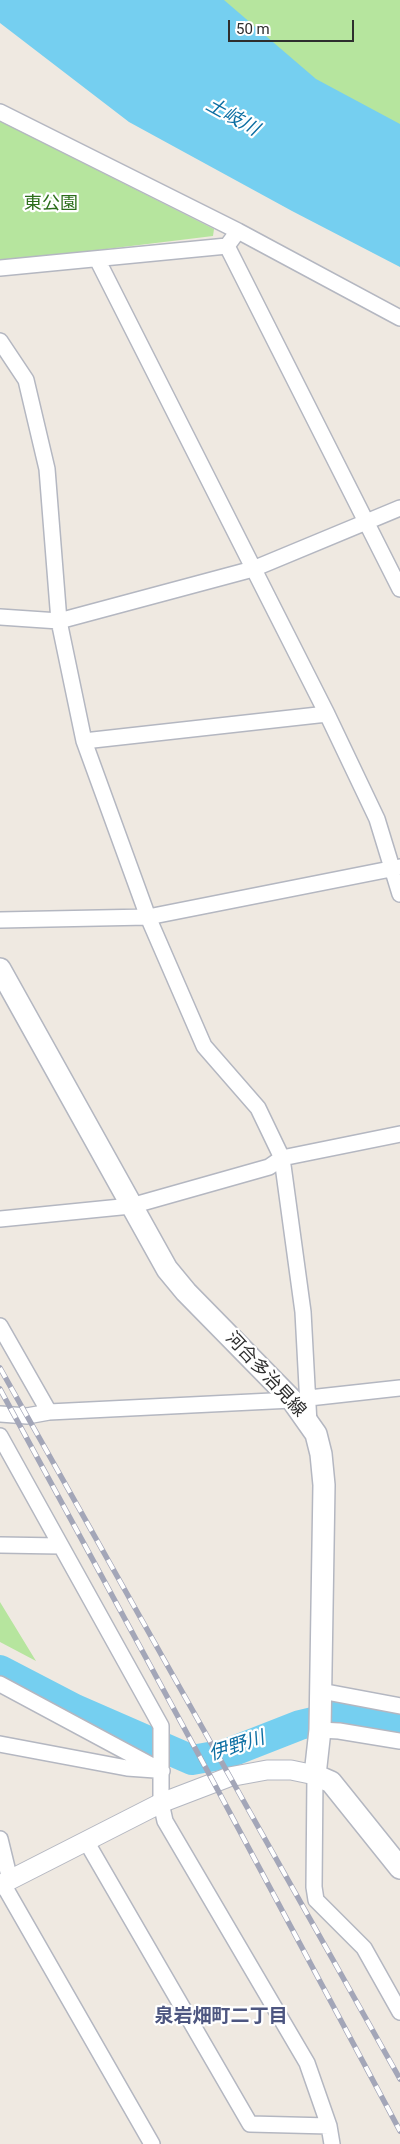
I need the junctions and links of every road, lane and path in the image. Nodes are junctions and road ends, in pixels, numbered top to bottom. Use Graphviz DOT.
graph roads {
  1 [pos="0,112"];
  2 [pos="238,232"];
  3 [pos="227,246"];
  4 [pos="97,259"];
  5 [pos="0,268"];
  6 [pos="400,318"];
  7 [pos="0,342"];
  8 [pos="400,508"];
  9 [pos="367,521"];
  10 [pos="254,569"];
  11 [pos="400,589"];
  12 [pos="0,617"];
  13 [pos="58,621"];
  14 [pos="327,714"];
  15 [pos="84,741"];
  16 [pos="396,868"];
  17 [pos="400,894"];
  18 [pos="148,917"];
  19 [pos="0,920"];
  20 [pos="0,969"];
  21 [pos="400,1134"];
  22 [pos="282,1158"];
  23 [pos="131,1206"];
  24 [pos="0,1219"];
  25 [pos="0,1326"];
  26 [pos="400,1388"];
  27 [pos="300,1399"];
  28 [pos="49,1412"];
  29 [pos="0,1414"];
  30 [pos="0,1436"];
  31 [pos="0,1545"];
  32 [pos="60,1546"];
  33 [pos="0,1684"];
  34 [pos="321,1698"];
  35 [pos="400,1706"];
  36 [pos="320,1730"];
  37 [pos="400,1741"];
  38 [pos="0,1744"];
  39 [pos="162,1771"];
  40 [pos="316,1775"];
  41 [pos="161,1803"];
  42 [pos="0,1839"];
  43 [pos="86,1841"];
  44 [pos="400,1868"];
  45 [pos="4,1883"];
  46 [pos="400,2012"];
  47 [pos="330,2126"];
  48 [pos="152,2144"];
  49 [pos="332,2144"];
  1 -- 2 [label="street"];
  2 -- 3 [label="street"];
  2 -- 6 [label="street"];
  3 -- 4 [label="street"];
  3 -- 9 [label="street"];
  4 -- 5 [label="street"];
  4 -- 10 [label="street"];
  7 -- 13 [label="street"];
  8 -- 9 [label="street"];
  9 -- 10 [label="street"];
  9 -- 11 [label="street"];
  10 -- 13 [label="street"];
  10 -- 14 [label="street"];
  12 -- 13 [label="street"];
  13 -- 15 [label="street"];
  14 -- 15 [label="street"];
  14 -- 16 [label="street"];
  15 -- 18 [label="street"];
  16 -- 17 [label="street"];
  16 -- 18 [label="street"];
  18 -- 19 [label="street"];
  18 -- 22 [label="street"];
  20 -- 23 [label="main road, 河合多治見線"];
  21 -- 22 [label="street"];
  22 -- 23 [label="street"];
  22 -- 27 [label="street"];
  23 -- 24 [label="street"];
  23 -- 27 [label="main road, 河合多治見線"];
  25 -- 28 [label="street"];
  26 -- 27 [label="street"];
  27 -- 28 [label="street"];
  27 -- 34 [label="main road, 河合多治見線"];
  28 -- 29 [label="street"];
  30 -- 32 [label="street"];
  31 -- 32 [label="street"];
  32 -- 39 [label="street"];
  33 -- 39 [label="street"];
  34 -- 35 [label="street"];
  34 -- 36 [label="main road, 河合多治見線"];
  36 -- 37 [label="street"];
  36 -- 40 [label="main road, 河合多治見線"];
  38 -- 39 [label="street"];
  39 -- 41 [label="street"];
  40 -- 41 [label="street"];
  40 -- 44 [label="main road"];
  40 -- 46 [label="street"];
  41 -- 43 [label="street"];
  41 -- 47 [label="street"];
  42 -- 45 [label="street"];
  43 -- 45 [label="street"];
  43 -- 47 [label="street"];
  45 -- 48 [label="street"];
  47 -- 49 [label="street"];
}
